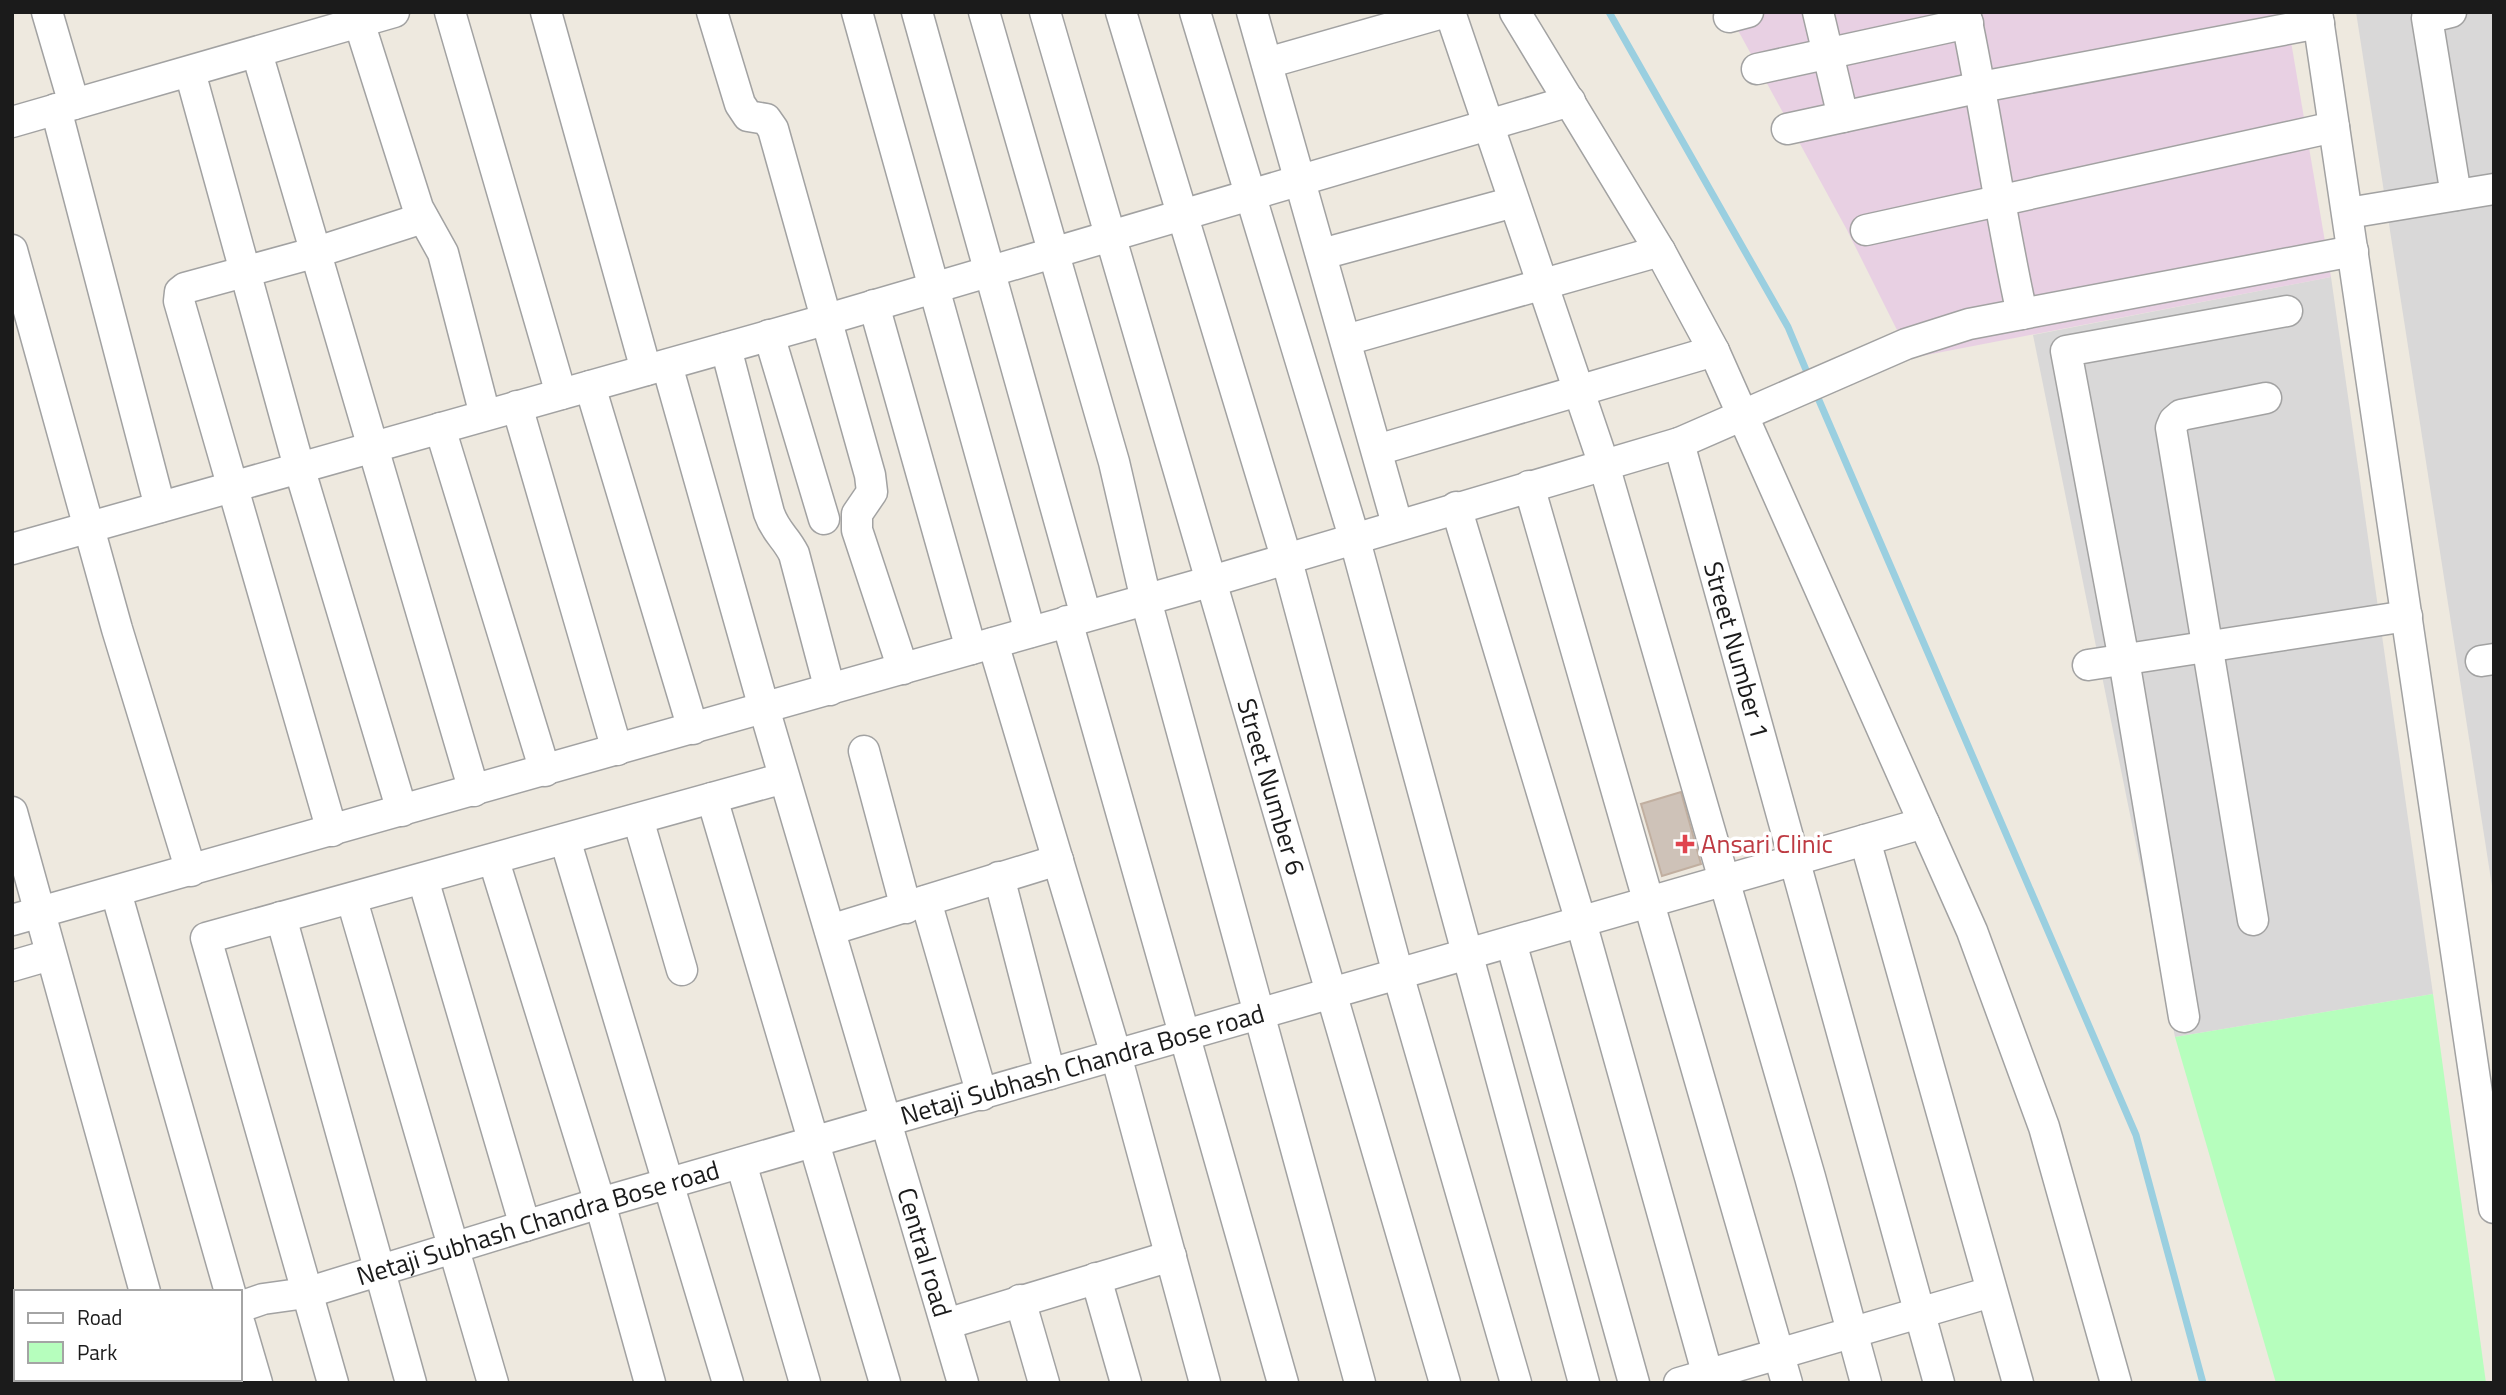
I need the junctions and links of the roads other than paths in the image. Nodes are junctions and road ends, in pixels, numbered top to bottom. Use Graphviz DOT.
graph roads {
  1 [pos="47,12"];
  2 [pos="394,12"];
  3 [pos="450,12"];
  4 [pos="546,12"];
  5 [pos="712,12"];
  6 [pos="857,12"];
  7 [pos="917,12"];
  8 [pos="984,12"];
  9 [pos="1045,12"];
  10 [pos="1121,12"];
  11 [pos="1195,12"];
  12 [pos="1252,12"];
  13 [pos="1448,12"];
  14 [pos="1515,12"];
  15 [pos="1818,12"];
  16 [pos="2451,12"];
  17 [pos="1967,18"];
  18 [pos="2318,18"];
  19 [pos="359,22"];
  20 [pos="257,53"];
  21 [pos="1829,55"];
  22 [pos="1267,63"];
  23 [pos="1757,69"];
  24 [pos="190,72"];
  25 [pos="1981,87"];
  26 [pos="1570,101"];
  27 [pos="65,107"];
  28 [pos="1843,117"];
  29 [pos="12,122"];
  30 [pos="1488,126"];
  31 [pos="2334,127"];
  32 [pos="1787,129"];
  33 [pos="1302,181"];
  34 [pos="2494,189"];
  35 [pos="1249,195"];
  36 [pos="2456,195"];
  37 [pos="1998,201"];
  38 [pos="1514,202"];
  39 [pos="2348,213"];
  40 [pos="1183,215"];
  41 [pos="423,218"];
  42 [pos="1866,230"];
  43 [pos="1111,236"];
  44 [pos="12,250"];
  45 [pos="1660,251"];
  46 [pos="2353,251"];
  47 [pos="317,252"];
  48 [pos="1052,253"];
  49 [pos="1322,254"];
  50 [pos="244,271"];
  51 [pos="988,272"];
  52 [pos="1541,286"];
  53 [pos="935,288"];
  54 [pos="874,305"];
  55 [pos="2057,308"];
  56 [pos="2287,311"];
  57 [pos="2022,314"];
  58 [pos="828,319"];
  59 [pos="769,335"];
  60 [pos="1346,340"];
  61 [pos="726,348"];
  62 [pos="1714,351"];
  63 [pos="2066,351"];
  64 [pos="656,367"];
  65 [pos="590,386"];
  66 [pos="1577,392"];
  67 [pos="561,394"];
  68 [pos="2266,398"];
  69 [pos="517,406"];
  70 [pos="485,415"];
  71 [pos="1745,415"];
  72 [pos="440,428"];
  73 [pos="1679,443"];
  74 [pos="373,447"];
  75 [pos="1377,450"];
  76 [pos="1604,465"];
  77 [pos="299,467"];
  78 [pos="1529,486"];
  79 [pos="231,487"];
  80 [pos="160,507"];
  81 [pos="1456,507"];
  82 [pos="824,519"];
  83 [pos="1397,524"];
  84 [pos="89,527"];
  85 [pos="1354,537"];
  86 [pos="12,548"];
  87 [pos="1286,557"];
  88 [pos="1212,581"];
  89 [pos="1146,600"];
  90 [pos="2407,616"];
  91 [pos="1077,619"];
  92 [pos="1030,632"];
  93 [pos="982,646"];
  94 [pos="2208,647"];
  95 [pos="2124,660"];
  96 [pos="2088,666"];
  97 [pos="902,669"];
  98 [pos="830,690"];
  99 [pos="764,708"];
  100 [pos="693,729"];
  101 [pos="617,750"];
  102 [pos="864,751"];
  103 [pos="545,771"];
  104 [pos="784,778"];
  105 [pos="474,791"];
  106 [pos="712,798"];
  107 [pos="402,811"];
  108 [pos="12,812"];
  109 [pos="638,819"];
  110 [pos="1924,823"];
  111 [pos="332,831"];
  112 [pos="565,839"];
  113 [pos="1865,840"];
  114 [pos="1794,859"];
  115 [pos="494,860"];
  116 [pos="1058,860"];
  117 [pos="191,870"];
  118 [pos="999,877"];
  119 [pos="423,879"];
  120 [pos="1723,881"];
  121 [pos="116,892"];
  122 [pos="352,900"];
  123 [pos="1649,902"];
  124 [pos="916,904"];
  125 [pos="25,917"];
  126 [pos="281,917"];
  127 [pos="2253,920"];
  128 [pos="1581,922"];
  129 [pos="830,930"];
  130 [pos="1511,942"];
  131 [pos="50,955"];
  132 [pos="1466,955"];
  133 [pos="12,966"];
  134 [pos="682,970"];
  135 [pos="1398,974"];
  136 [pos="1330,994"];
  137 [pos="1258,1014"];
  138 [pos="2184,1017"];
  139 [pos="1185,1035"];
  140 [pos="1116,1055"];
  141 [pos="1050,1074"];
  142 [pos="982,1095"];
  143 [pos="886,1121"];
  144 [pos="814,1142"];
  145 [pos="741,1163"];
  146 [pos="670,1183"];
  147 [pos="600,1203"];
  148 [pos="2494,1208"];
  149 [pos="525,1226"];
  150 [pos="453,1248"];
  151 [pos="1171,1256"];
  152 [pos="379,1270"];
  153 [pos="1096,1278"];
  154 [pos="144,1290"];
  155 [pos="229,1290"];
  156 [pos="1991,1292"];
  157 [pos="306,1293"];
  158 [pos="1020,1300"];
  159 [pos="242,1306"];
  160 [pos="1920,1314"];
  161 [pos="946,1324"];
  162 [pos="242,1332"];
  163 [pos="1853,1334"];
  164 [pos="1784,1369"];
  165 [pos="1709,1378"];
  166 [pos="257,1383"];
  167 [pos="333,1383"];
  168 [pos="411,1383"];
  169 [pos="493,1383"];
  170 [pos="650,1383"];
  171 [pos="728,1383"];
  172 [pos="804,1383"];
  173 [pos="885,1383"];
  174 [pos="963,1383"];
  175 [pos="1044,1383"];
  176 [pos="1126,1383"];
  177 [pos="1205,1383"];
  178 [pos="1283,1383"];
  179 [pos="1360,1383"];
  180 [pos="1445,1383"];
  181 [pos="1516,1383"];
  182 [pos="1584,1383"];
  183 [pos="1634,1383"];
  184 [pos="1679,1383"];
  185 [pos="1866,1383"];
  186 [pos="1939,1383"];
  187 [pos="2018,1383"];
  188 [pos="2116,1383"];
  1 -- 27 [label="street"];
  2 -- 19 [label="street"];
  3 -- 67 [label="street"];
  4 -- 64 [label="street, Central road"];
  5 -- 58 [label="street"];
  6 -- 53 [label="street"];
  7 -- 51 [label="street"];
  8 -- 48 [label="street"];
  9 -- 43 [label="street, Street Number 6"];
  10 -- 40 [label="street"];
  11 -- 35 [label="street"];
  12 -- 22 [label="street"];
  13 -- 22 [label="street"];
  13 -- 30 [label="street"];
  14 -- 26 [label="street"];
  15 -- 21 [label="street"];
  16 -- 36 [label="street"];
  17 -- 21 [label="street"];
  17 -- 25 [label="street"];
  18 -- 25 [label="street"];
  18 -- 31 [label="street"];
  19 -- 20 [label="street"];
  19 -- 41 [label="street"];
  20 -- 24 [label="street"];
  20 -- 47 [label="street"];
  21 -- 23 [label="street"];
  21 -- 28 [label="street"];
  22 -- 33 [label="street"];
  24 -- 27 [label="street"];
  24 -- 50 [label="street"];
  25 -- 28 [label="street"];
  25 -- 37 [label="street"];
  26 -- 30 [label="street"];
  26 -- 45 [label="street"];
  27 -- 29 [label="street"];
  27 -- 80 [label="street"];
  28 -- 32 [label="street"];
  30 -- 33 [label="street"];
  30 -- 38 [label="street"];
  31 -- 37 [label="street"];
  31 -- 39 [label="street"];
  33 -- 35 [label="street"];
  33 -- 49 [label="street"];
  34 -- 36 [label="street"];
  35 -- 40 [label="street"];
  35 -- 85 [label="street"];
  36 -- 39 [label="street"];
  37 -- 42 [label="street"];
  37 -- 57 [label="street"];
  38 -- 49 [label="street"];
  38 -- 52 [label="street"];
  39 -- 46 [label="street"];
  40 -- 43 [label="street"];
  40 -- 87 [label="street"];
  41 -- 47 [label="street"];
  41 -- 70 [label="street"];
  43 -- 48 [label="street"];
  43 -- 88 [label="street, Street Number 6"];
  44 -- 84 [label="street"];
  45 -- 52 [label="street"];
  45 -- 62 [label="street"];
  46 -- 55 [label="street"];
  46 -- 90 [label="street"];
  47 -- 50 [label="street"];
  47 -- 74 [label="street"];
  48 -- 51 [label="street"];
  48 -- 89 [label="street"];
  49 -- 60 [label="street"];
  50 -- 77 [label="street"];
  50 -- 79 [label="street"];
  51 -- 53 [label="street"];
  51 -- 91 [label="street"];
  52 -- 60 [label="street"];
  52 -- 66 [label="street"];
  53 -- 54 [label="street"];
  53 -- 92 [label="street"];
  54 -- 58 [label="street"];
  54 -- 93 [label="street"];
  55 -- 57 [label="street"];
  55 -- 63 [label="street"];
  56 -- 63 [label="street"];
  57 -- 71 [label="street"];
  58 -- 59 [label="street"];
  58 -- 97 [label="street"];
  59 -- 61 [label="street"];
  59 -- 82 [label="street"];
  60 -- 75 [label="street"];
  61 -- 64 [label="street"];
  61 -- 98 [label="street"];
  62 -- 66 [label="street"];
  62 -- 71 [label="street"];
  63 -- 95 [label="street"];
  64 -- 65 [label="street"];
  64 -- 99 [label="street, Central road"];
  65 -- 67 [label="street"];
  65 -- 100 [label="street"];
  66 -- 75 [label="street"];
  66 -- 76 [label="street"];
  67 -- 69 [label="street"];
  68 -- 94 [label="street"];
  69 -- 70 [label="street"];
  69 -- 101 [label="street"];
  70 -- 72 [label="street"];
  71 -- 73 [label="street"];
  71 -- 110 [label="street"];
  72 -- 74 [label="street"];
  72 -- 103 [label="street"];
  73 -- 76 [label="street"];
  73 -- 114 [label="street, Street Number 1"];
  74 -- 77 [label="street"];
  74 -- 105 [label="street"];
  75 -- 83 [label="street"];
  76 -- 78 [label="street"];
  76 -- 120 [label="street"];
  77 -- 79 [label="street"];
  77 -- 107 [label="street"];
  78 -- 81 [label="street"];
  78 -- 123 [label="street"];
  79 -- 80 [label="street"];
  79 -- 111 [label="street"];
  80 -- 84 [label="street"];
  81 -- 83 [label="street"];
  81 -- 128 [label="street"];
  83 -- 85 [label="street"];
  84 -- 86 [label="street"];
  84 -- 117 [label="street"];
  85 -- 87 [label="street"];
  85 -- 132 [label="street"];
  87 -- 88 [label="street"];
  87 -- 135 [label="street"];
  88 -- 89 [label="street"];
  88 -- 136 [label="street, Street Number 6"];
  89 -- 91 [label="street"];
  89 -- 137 [label="street"];
  90 -- 94 [label="street"];
  90 -- 148 [label="street"];
  91 -- 92 [label="street"];
  91 -- 139 [label="street"];
  92 -- 93 [label="street"];
  93 -- 97 [label="street"];
  93 -- 116 [label="street"];
  94 -- 95 [label="street"];
  94 -- 127 [label="street"];
  95 -- 96 [label="street"];
  95 -- 138 [label="street"];
  97 -- 98 [label="street"];
  98 -- 99 [label="street"];
  99 -- 100 [label="street"];
  99 -- 104 [label="street, Central road"];
  100 -- 101 [label="street"];
  101 -- 103 [label="street"];
  102 -- 124 [label="street"];
  103 -- 105 [label="street"];
  104 -- 106 [label="street"];
  104 -- 129 [label="street, Central road"];
  105 -- 107 [label="street"];
  106 -- 109 [label="street"];
  106 -- 144 [label="street"];
  107 -- 111 [label="street"];
  108 -- 125 [label="street"];
  109 -- 112 [label="street"];
  109 -- 134 [label="street"];
  110 -- 113 [label="street, Netaji Subhash Chandra Bose road"];
  110 -- 188 [label="street"];
  111 -- 117 [label="street"];
  112 -- 115 [label="street"];
  112 -- 146 [label="street"];
  113 -- 114 [label="street, Netaji Subhash Chandra Bose road"];
  113 -- 156 [label="street"];
  114 -- 120 [label="street, Netaji Subhash Chandra Bose road"];
  114 -- 160 [label="street, Street Number 1"];
  115 -- 119 [label="street"];
  115 -- 147 [label="street"];
  116 -- 118 [label="street"];
  116 -- 140 [label="street"];
  117 -- 121 [label="street"];
  118 -- 124 [label="street"];
  118 -- 141 [label="street"];
  119 -- 122 [label="street"];
  119 -- 149 [label="street"];
  120 -- 123 [label="street, Netaji Subhash Chandra Bose road"];
  120 -- 163 [label="street"];
  121 -- 125 [label="street"];
  121 -- 155 [label="street"];
  122 -- 126 [label="street"];
  122 -- 150 [label="street"];
  123 -- 128 [label="street, Netaji Subhash Chandra Bose road"];
  123 -- 164 [label="street"];
  124 -- 129 [label="street"];
  124 -- 142 [label="street"];
  125 -- 131 [label="street"];
  126 -- 152 [label="street"];
  126 -- 157 [label="street"];
  128 -- 130 [label="street, Netaji Subhash Chandra Bose road"];
  128 -- 165 [label="street"];
  129 -- 143 [label="street, Central road"];
  130 -- 132 [label="street, Netaji Subhash Chandra Bose road"];
  130 -- 183 [label="street"];
  131 -- 133 [label="street"];
  131 -- 154 [label="street"];
  132 -- 135 [label="street, Netaji Subhash Chandra Bose road"];
  132 -- 182 [label="street"];
  135 -- 136 [label="street, Netaji Subhash Chandra Bose road"];
  135 -- 181 [label="street"];
  136 -- 137 [label="street, Netaji Subhash Chandra Bose road"];
  136 -- 180 [label="street, Street Number 6"];
  137 -- 139 [label="street, Netaji Subhash Chandra Bose road"];
  137 -- 179 [label="street"];
  139 -- 140 [label="street, Netaji Subhash Chandra Bose road"];
  139 -- 178 [label="street"];
  140 -- 141 [label="street, Netaji Subhash Chandra Bose road"];
  140 -- 151 [label="street"];
  141 -- 142 [label="street, Netaji Subhash Chandra Bose road"];
  142 -- 143 [label="street, Netaji Subhash Chandra Bose road"];
  143 -- 144 [label="street, Netaji Subhash Chandra Bose road"];
  143 -- 161 [label="street, Central road"];
  144 -- 145 [label="street, Netaji Subhash Chandra Bose road"];
  144 -- 173 [label="street"];
  145 -- 146 [label="street, Netaji Subhash Chandra Bose road"];
  145 -- 172 [label="street"];
  146 -- 147 [label="street, Netaji Subhash Chandra Bose road"];
  146 -- 171 [label="street"];
  147 -- 149 [label="street, Netaji Subhash Chandra Bose road"];
  147 -- 170 [label="street"];
  149 -- 150 [label="street, Netaji Subhash Chandra Bose road"];
  150 -- 152 [label="street, Netaji Subhash Chandra Bose road"];
  150 -- 169 [label="street"];
  151 -- 153 [label="street"];
  151 -- 177 [label="street"];
  152 -- 157 [label="street, Netaji Subhash Chandra Bose road"];
  152 -- 168 [label="street"];
  153 -- 158 [label="street"];
  153 -- 176 [label="street"];
  156 -- 160 [label="street"];
  156 -- 187 [label="street"];
  157 -- 159 [label="street, Netaji Subhash Chandra Bose road"];
  157 -- 167 [label="street"];
  158 -- 161 [label="street"];
  158 -- 175 [label="street"];
  160 -- 163 [label="street"];
  160 -- 186 [label="street, Street Number 1"];
  161 -- 174 [label="street, Central road"];
  162 -- 166 [label="street"];
  163 -- 164 [label="street"];
  163 -- 185 [label="street"];
  164 -- 165 [label="street"];
  165 -- 184 [label="street"];
}
